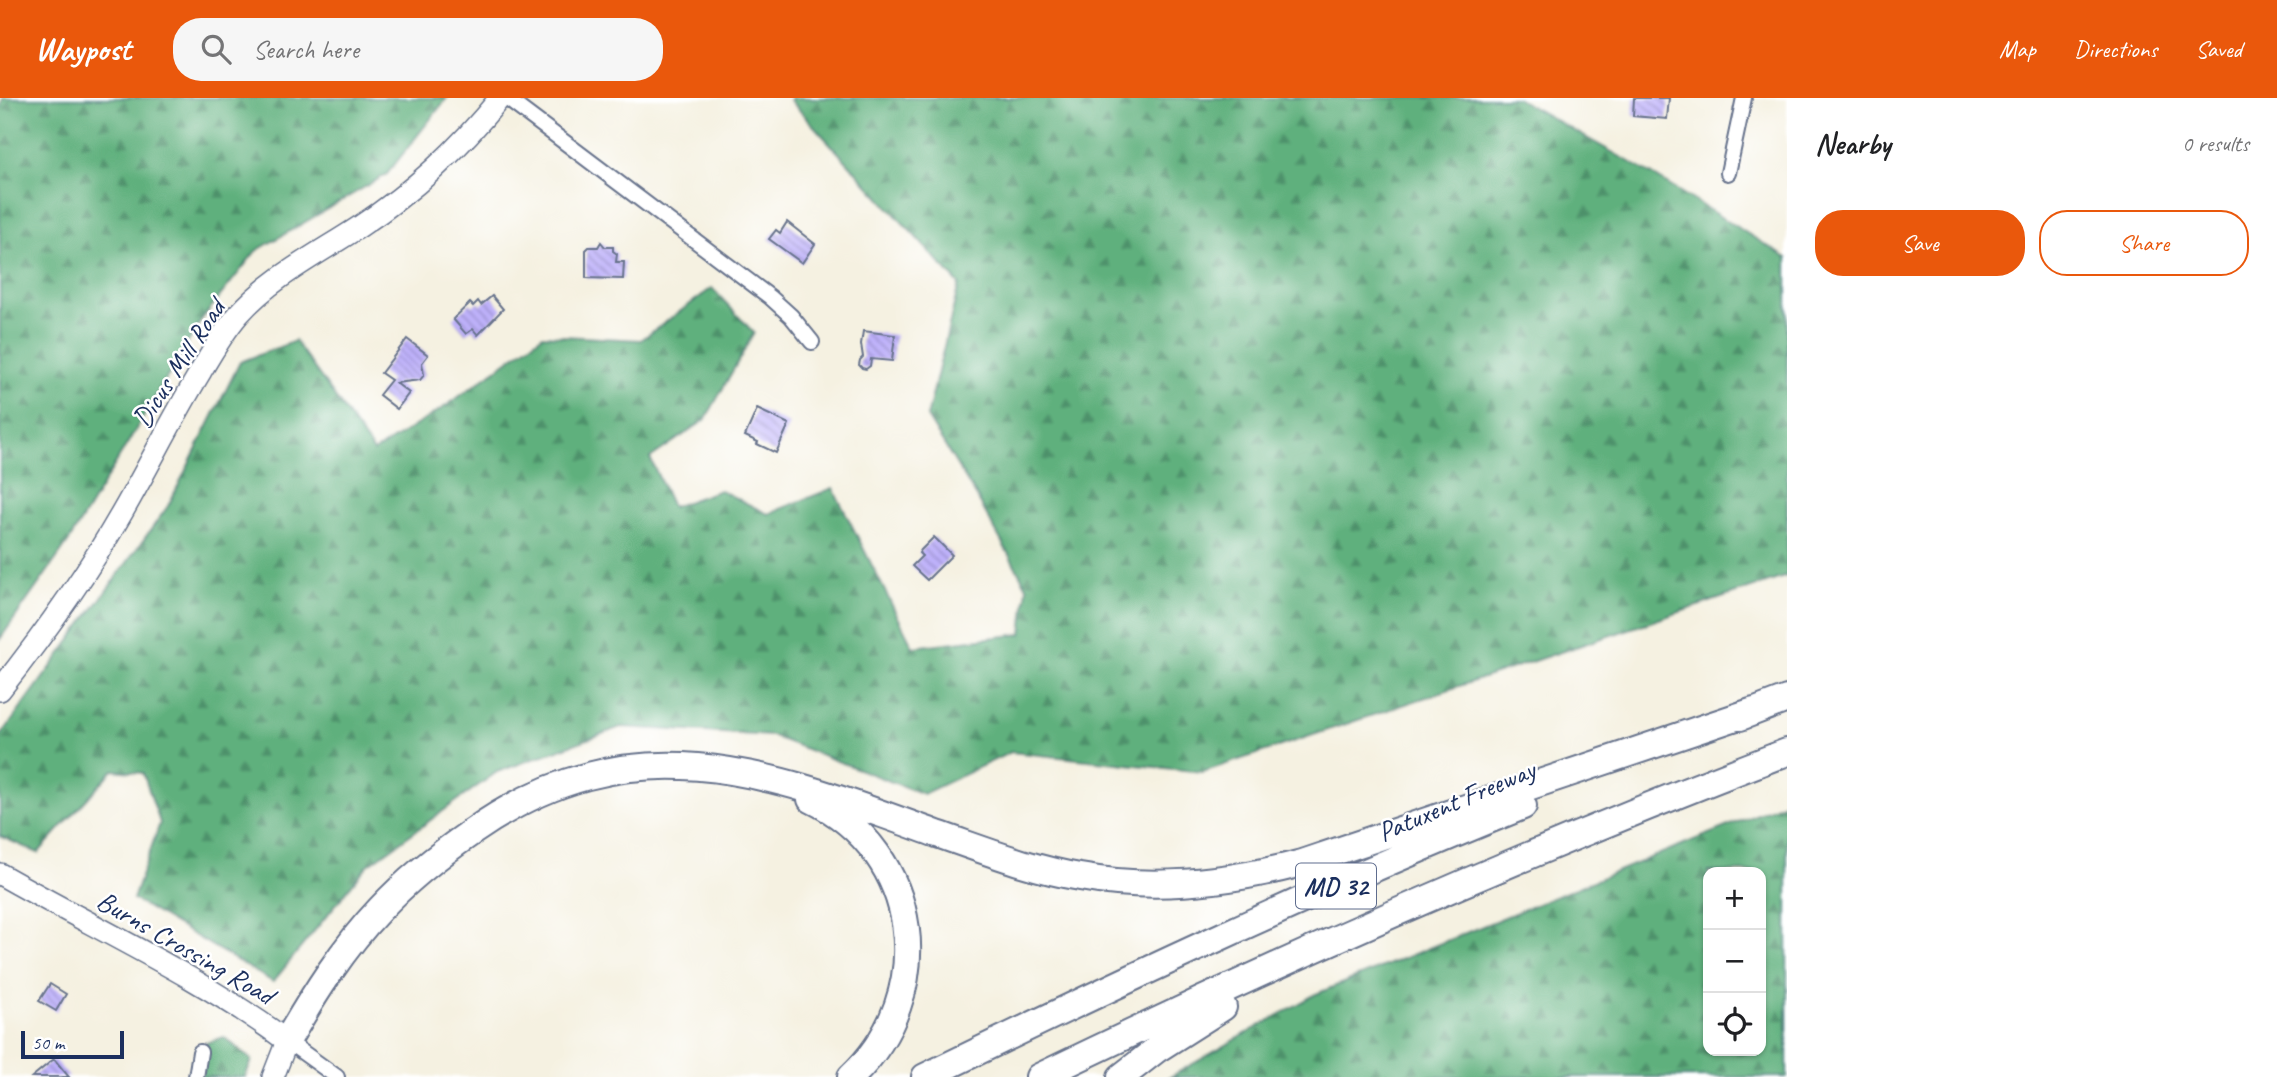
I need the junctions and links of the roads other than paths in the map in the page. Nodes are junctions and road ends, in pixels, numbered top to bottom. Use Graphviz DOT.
graph roads {
  1 [pos="500,98"];
  2 [pos="506,98"];
  3 [pos="1744,98"];
  4 [pos="1728,173"];
  5 [pos="812,342"];
  6 [pos="0,690"];
  7 [pos="1787,699"];
  8 [pos="1754,711"];
  9 [pos="1787,752"];
  10 [pos="772,780"];
  11 [pos="1496,870"];
  12 [pos="0,874"];
  13 [pos="287,1041"];
  14 [pos="200,1052"];
  15 [pos="196,1077"];
  16 [pos="273,1077"];
  17 [pos="337,1077"];
  18 [pos="851,1077"];
  19 [pos="925,1077"];
  20 [pos="1039,1077"];
  21 [pos="1121,1077"];
  1 -- 6 [label="street, Dicus Mill Road"];
  2 -- 5 [label="street"];
  3 -- 4 [label="street"];
  7 -- 8 [label="highway, Patuxent Freeway / MD 32"];
  8 -- 10 [label="highway"];
  8 -- 19 [label="highway, Patuxent Freeway / MD 32"];
  9 -- 11 [label="highway, MD 32"];
  10 -- 13 [label="highway"];
  10 -- 18 [label="highway"];
  11 -- 20 [label="highway, MD 32"];
  11 -- 21 [label="highway"];
  12 -- 13 [label="street, Burns Crossing Road"];
  13 -- 16 [label="street"];
  13 -- 17 [label="street, Burns Crossing Road"];
  14 -- 15 [label="street"];
}
